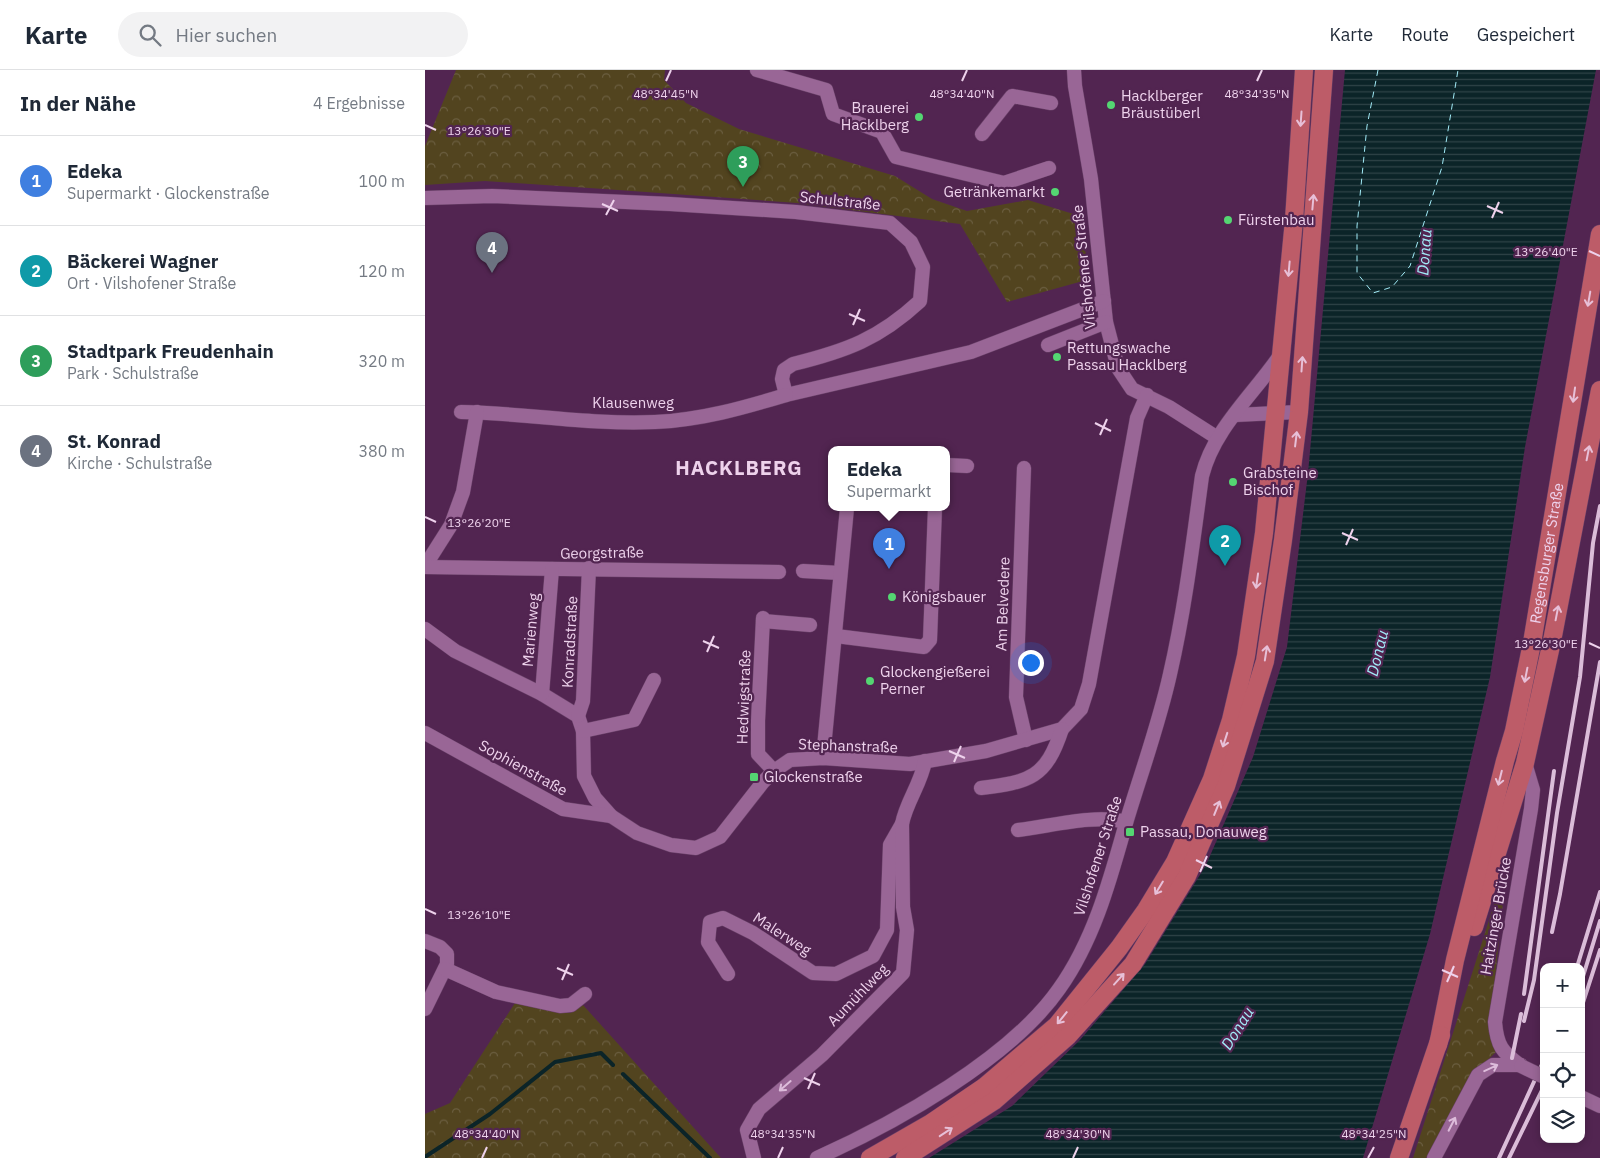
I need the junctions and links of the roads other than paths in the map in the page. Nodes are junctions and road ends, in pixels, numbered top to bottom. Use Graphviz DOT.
graph roads {
  1 [pos="757,70"];
  2 [pos="1075,70"];
  3 [pos="1305,70"];
  4 [pos="1324,70"];
  5 [pos="1051,103"];
  6 [pos="981,134"];
  7 [pos="1049,168"];
  8 [pos="425,198"];
  9 [pos="1600,234"];
  10 [pos="1104,301"];
  11 [pos="1106,322"];
  12 [pos="1048,344"];
  13 [pos="1281,354"];
  14 [pos="1600,390"];
  15 [pos="786,394"];
  16 [pos="1147,395"];
  17 [pos="461,412"];
  18 [pos="477,412"];
  19 [pos="1299,412"];
  20 [pos="1275,413"];
  21 [pos="1235,415"];
  22 [pos="1216,437"];
  23 [pos="950,465"];
  24 [pos="967,466"];
  25 [pos="1023,468"];
  26 [pos="847,511"];
  27 [pos="935,511"];
  28 [pos="425,566"];
  29 [pos="589,568"];
  30 [pos="552,570"];
  31 [pos="803,571"];
  32 [pos="779,572"];
  33 [pos="840,573"];
  34 [pos="810,624"];
  35 [pos="425,629"];
  36 [pos="836,636"];
  37 [pos="654,680"];
  38 [pos="542,694"];
  39 [pos="578,716"];
  40 [pos="1062,729"];
  41 [pos="1514,731"];
  42 [pos="583,732"];
  43 [pos="425,733"];
  44 [pos="1026,740"];
  45 [pos="823,758"];
  46 [pos="925,761"];
  47 [pos="1525,763"];
  48 [pos="773,771"];
  49 [pos="981,788"];
  50 [pos="611,816"];
  51 [pos="1126,822"];
  52 [pos="902,824"];
  53 [pos="1019,830"];
  54 [pos="425,941"];
  55 [pos="445,969"];
  56 [pos="728,974"];
  57 [pos="585,994"];
  58 [pos="425,1009"];
  59 [pos="1438,1045"];
  60 [pos="1521,1066"];
  61 [pos="1540,1075"];
  62 [pos="1583,1098"];
  63 [pos="1600,1106"];
  64 [pos="754,1158"];
  65 [pos="817,1158"];
  66 [pos="870,1158"];
  67 [pos="905,1158"];
  68 [pos="1399,1158"];
  69 [pos="1434,1158"];
  1 -- 7 [label="street"];
  2 -- 10 [label="street, Vilshofener Straße"];
  3 -- 13 [label="main road, one-way"];
  19 -- 4 [label="main road, one-way"];
  5 -- 6 [label="street"];
  8 -- 15 [label="street, Schulstraße"];
  9 -- 41 [label="main road, Regensburger Straße, one-way"];
  10 -- 11 [label="street, Vilshofener Straße"];
  10 -- 15 [label="street"];
  11 -- 12 [label="street"];
  11 -- 16 [label="street, Vilshofener Straße"];
  13 -- 20 [label="main road"];
  13 -- 21 [label="street, Vilshofener Straße"];
  47 -- 14 [label="main road, Regensburger Straße, one-way"];
  15 -- 18 [label="street, Klausenweg"];
  16 -- 22 [label="street, Vilshofener Straße"];
  16 -- 40 [label="street, Stephanstraße"];
  17 -- 18 [label="street, Klausenweg"];
  18 -- 28 [label="street"];
  19 -- 20 [label="street"];
  67 -- 19 [label="main road, one-way"];
  20 -- 21 [label="street"];
  20 -- 66 [label="main road, one-way"];
  21 -- 22 [label="street, Vilshofener Straße"];
  22 -- 51 [label="street, Vilshofener Straße"];
  23 -- 24 [label="street"];
  25 -- 44 [label="street, Am Belvedere"];
  26 -- 33 [label="street"];
  27 -- 36 [label="street"];
  28 -- 30 [label="street, Georgstraße"];
  29 -- 30 [label="street, Georgstraße"];
  29 -- 32 [label="street, Georgstraße"];
  29 -- 39 [label="street, Konradstraße"];
  30 -- 38 [label="street, Marienweg"];
  31 -- 33 [label="street"];
  33 -- 36 [label="street"];
  34 -- 48 [label="street, Hedwigstraße"];
  35 -- 38 [label="street"];
  36 -- 45 [label="street"];
  37 -- 42 [label="street"];
  38 -- 39 [label="street"];
  39 -- 42 [label="street, Stephanstraße"];
  40 -- 44 [label="street, Stephanstraße"];
  40 -- 49 [label="street"];
  41 -- 47 [label="main road"];
  41 -- 59 [label="main road, Regensburger Straße, one-way"];
  42 -- 50 [label="street, Stephanstraße"];
  43 -- 50 [label="street, Sophienstraße"];
  44 -- 46 [label="street, Stephanstraße"];
  45 -- 46 [label="street, Stephanstraße"];
  45 -- 48 [label="street, Stephanstraße"];
  46 -- 52 [label="street, Aumühlweg"];
  47 -- 59 [label="main road, Regensburger Straße"];
  47 -- 60 [label="street, Haitzinger Brücke"];
  48 -- 50 [label="street, Stephanstraße"];
  51 -- 53 [label="street"];
  51 -- 65 [label="street, Vilshofener Straße"];
  52 -- 56 [label="street, Malerweg"];
  52 -- 64 [label="street, Aumühlweg, one-way"];
  54 -- 55 [label="street"];
  55 -- 57 [label="street"];
  55 -- 58 [label="street"];
  59 -- 68 [label="main road, Regensburger Straße"];
  60 -- 61 [label="street, Haitzinger Brücke, bridge"];
  69 -- 60 [label="street, Haitzinger Brücke, one-way"];
  62 -- 63 [label="street"];
}
